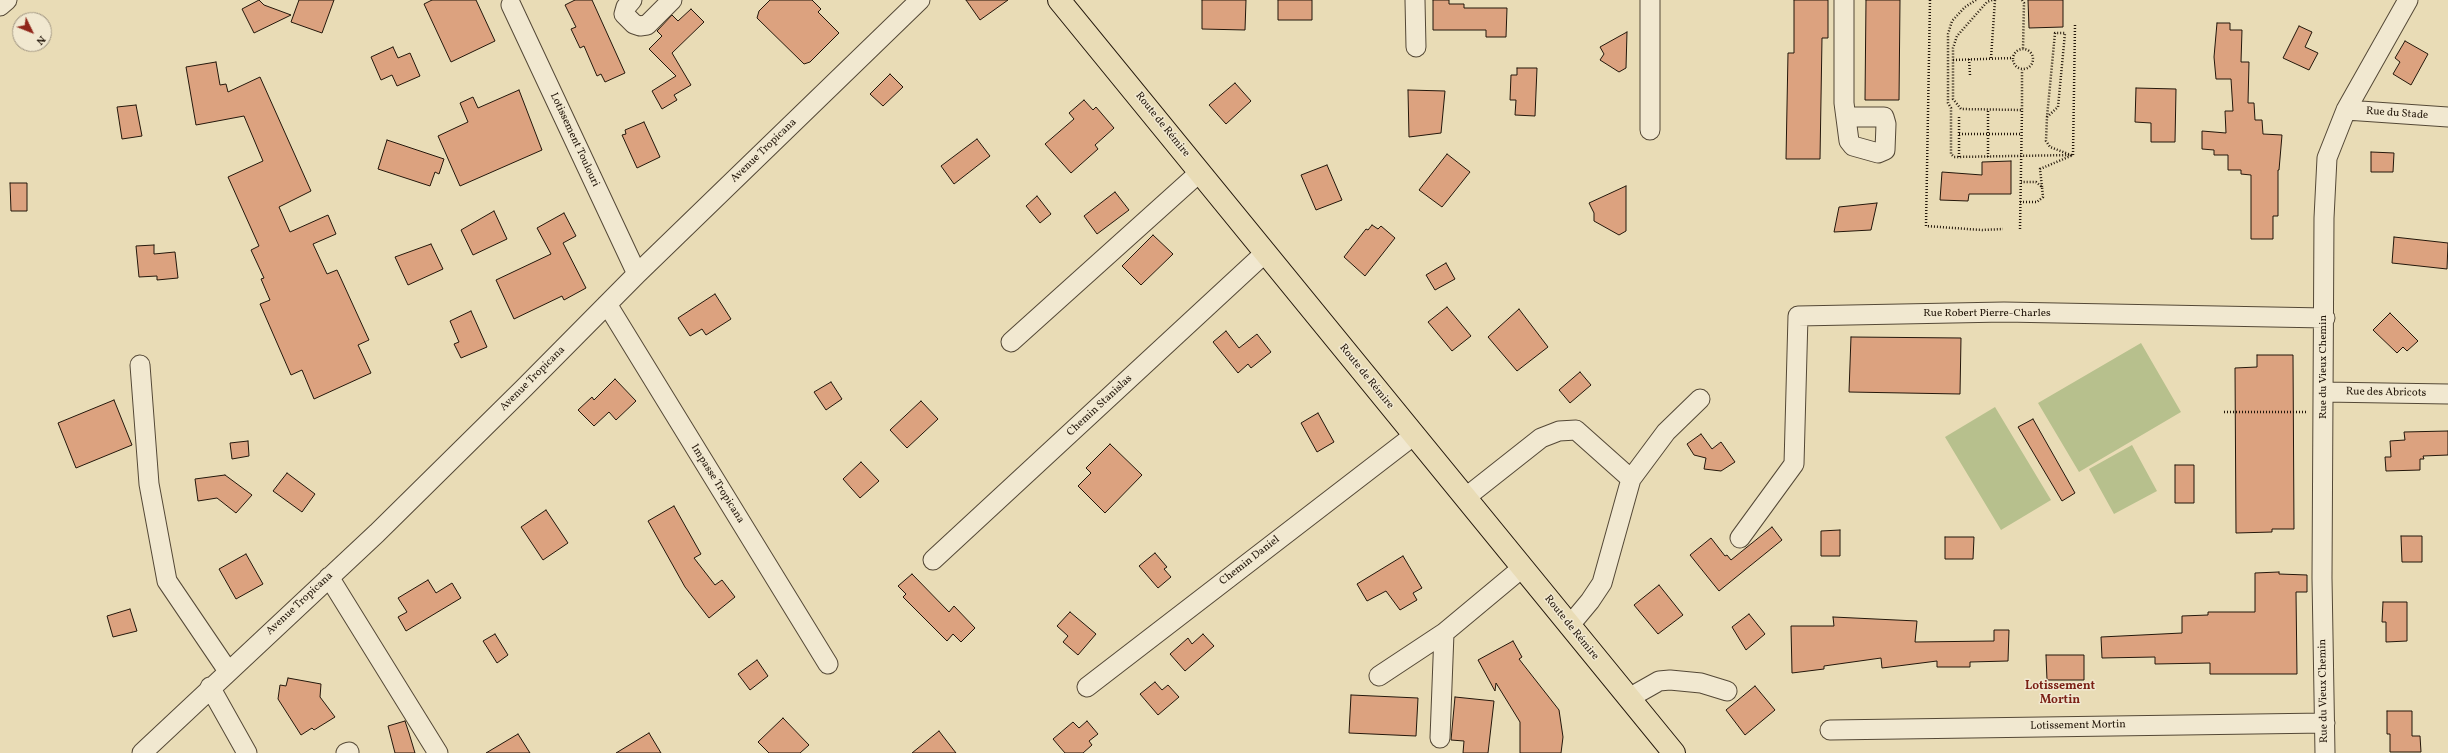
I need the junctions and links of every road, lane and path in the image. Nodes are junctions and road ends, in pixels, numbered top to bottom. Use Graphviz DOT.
graph roads {
  1 [pos="7,0"];
  2 [pos="632,0"];
  3 [pos="672,0"];
  4 [pos="920,0"];
  5 [pos="1059,0"];
  6 [pos="1415,0"];
  7 [pos="1650,0"];
  8 [pos="1844,0"];
  9 [pos="1930,0"];
  10 [pos="1976,0"];
  11 [pos="1992,0"];
  12 [pos="1995,0"];
  13 [pos="2022,0"];
  14 [pos="2408,0"];
  15 [pos="511,5"];
  16 [pos="0,6"];
  17 [pos="2075,24"];
  18 [pos="1416,47"];
  19 [pos="2023,49"];
  20 [pos="1991,58"];
  21 [pos="2012,58"];
  22 [pos="1953,60"];
  23 [pos="1969,60"];
  24 [pos="2022,70"];
  25 [pos="1970,75"];
  26 [pos="1845,110"];
  27 [pos="1988,110"];
  28 [pos="2022,110"];
  29 [pos="2346,110"];
  30 [pos="1959,117"];
  31 [pos="2047,117"];
  32 [pos="2448,117"];
  33 [pos="1650,130"];
  34 [pos="1959,134"];
  35 [pos="1988,134"];
  36 [pos="2021,134"];
  37 [pos="2073,155"];
  38 [pos="1988,156"];
  39 [pos="2021,156"];
  40 [pos="1959,157"];
  41 [pos="1200,172"];
  42 [pos="2021,182"];
  43 [pos="2042,187"];
  44 [pos="2020,202"];
  45 [pos="2003,229"];
  46 [pos="2020,229"];
  47 [pos="1266,252"];
  48 [pos="636,274"];
  49 [pos="606,304"];
  50 [pos="2325,318"];
  51 [pos="1011,342"];
  52 [pos="140,365"];
  53 [pos="2324,392"];
  54 [pos="2448,394"];
  55 [pos="1700,399"];
  56 [pos="2324,410"];
  57 [pos="2224,412"];
  58 [pos="1413,436"];
  59 [pos="1631,479"];
  60 [pos="1464,498"];
  61 [pos="1740,538"];
  62 [pos="933,560"];
  63 [pos="1522,568"];
  64 [pos="329,577"];
  65 [pos="1570,625"];
  66 [pos="1444,634"];
  67 [pos="828,664"];
  68 [pos="228,671"];
  69 [pos="1379,676"];
  70 [pos="210,687"];
  71 [pos="1087,687"];
  72 [pos="1727,691"];
  73 [pos="1629,698"];
  74 [pos="2325,723"];
  75 [pos="1830,730"];
  76 [pos="1440,738"];
  77 [pos="142,753"];
  78 [pos="247,753"];
  79 [pos="438,753"];
  80 [pos="1674,753"];
  81 [pos="2325,753"];
  1 -- 16 [label="street"];
  2 -- 3 [label="street"];
  4 -- 48 [label="street, Avenue Tropicana"];
  5 -- 41 [label="main road, Route de Rémire"];
  6 -- 18 [label="street"];
  7 -- 33 [label="street"];
  8 -- 26 [label="street"];
  9 -- 45 [label="path"];
  10 -- 40 [label="path"];
  11 -- 22 [label="path"];
  12 -- 20 [label="path"];
  13 -- 19 [label="path"];
  14 -- 29 [label="street, Rue du Vieux Chemin"];
  15 -- 48 [label="street, Lotissement Toulouri"];
  17 -- 37 [label="path"];
  19 -- 21 [label="path"];
  19 -- 24 [label="path"];
  20 -- 21 [label="path"];
  20 -- 23 [label="path"];
  21 -- 24 [label="path"];
  22 -- 23 [label="path"];
  22 -- 27 [label="path"];
  23 -- 25 [label="path"];
  24 -- 28 [label="path"];
  27 -- 28 [label="path"];
  27 -- 35 [label="path"];
  28 -- 36 [label="path"];
  29 -- 32 [label="street, Rue du Stade"];
  29 -- 50 [label="street, Rue du Vieux Chemin"];
  30 -- 34 [label="path"];
  31 -- 31 [label="path"];
  31 -- 37 [label="path"];
  34 -- 35 [label="path"];
  34 -- 40 [label="path"];
  35 -- 36 [label="path"];
  35 -- 38 [label="path"];
  36 -- 39 [label="path"];
  37 -- 39 [label="path"];
  37 -- 43 [label="path"];
  38 -- 39 [label="path"];
  38 -- 40 [label="path"];
  39 -- 42 [label="path"];
  41 -- 47 [label="main road, Route de Rémire"];
  41 -- 51 [label="street"];
  42 -- 43 [label="path"];
  42 -- 44 [label="path"];
  43 -- 44 [label="path"];
  44 -- 46 [label="path"];
  47 -- 58 [label="main road, Route de Rémire"];
  47 -- 62 [label="street, Chemin Stanislas"];
  48 -- 49 [label="street, Avenue Tropicana"];
  49 -- 64 [label="street, Avenue Tropicana"];
  49 -- 67 [label="street, Impasse Tropicana"];
  50 -- 53 [label="street, Rue du Vieux Chemin"];
  50 -- 61 [label="street, Rue Robert Pierre-Charles"];
  52 -- 68 [label="street"];
  53 -- 54 [label="street, Rue des Abricots"];
  53 -- 56 [label="street, Rue du Vieux Chemin"];
  55 -- 59 [label="street"];
  56 -- 57 [label="path"];
  56 -- 74 [label="street, Rue du Vieux Chemin"];
  58 -- 60 [label="main road, Route de Rémire"];
  58 -- 71 [label="street, Chemin Daniel"];
  59 -- 60 [label="street"];
  59 -- 65 [label="street"];
  60 -- 63 [label="main road, Route de Rémire"];
  63 -- 65 [label="main road, Route de Rémire"];
  63 -- 66 [label="street"];
  64 -- 68 [label="street, Avenue Tropicana"];
  64 -- 79 [label="street"];
  65 -- 73 [label="main road, Route de Rémire"];
  66 -- 69 [label="street"];
  66 -- 76 [label="street"];
  68 -- 70 [label="street, Avenue Tropicana"];
  70 -- 77 [label="street, Avenue Tropicana"];
  70 -- 78 [label="street"];
  72 -- 73 [label="street"];
  73 -- 80 [label="main road, Route de Rémire"];
  74 -- 75 [label="street, Lotissement Mortin"];
  74 -- 81 [label="street, Rue du Vieux Chemin"];
}
